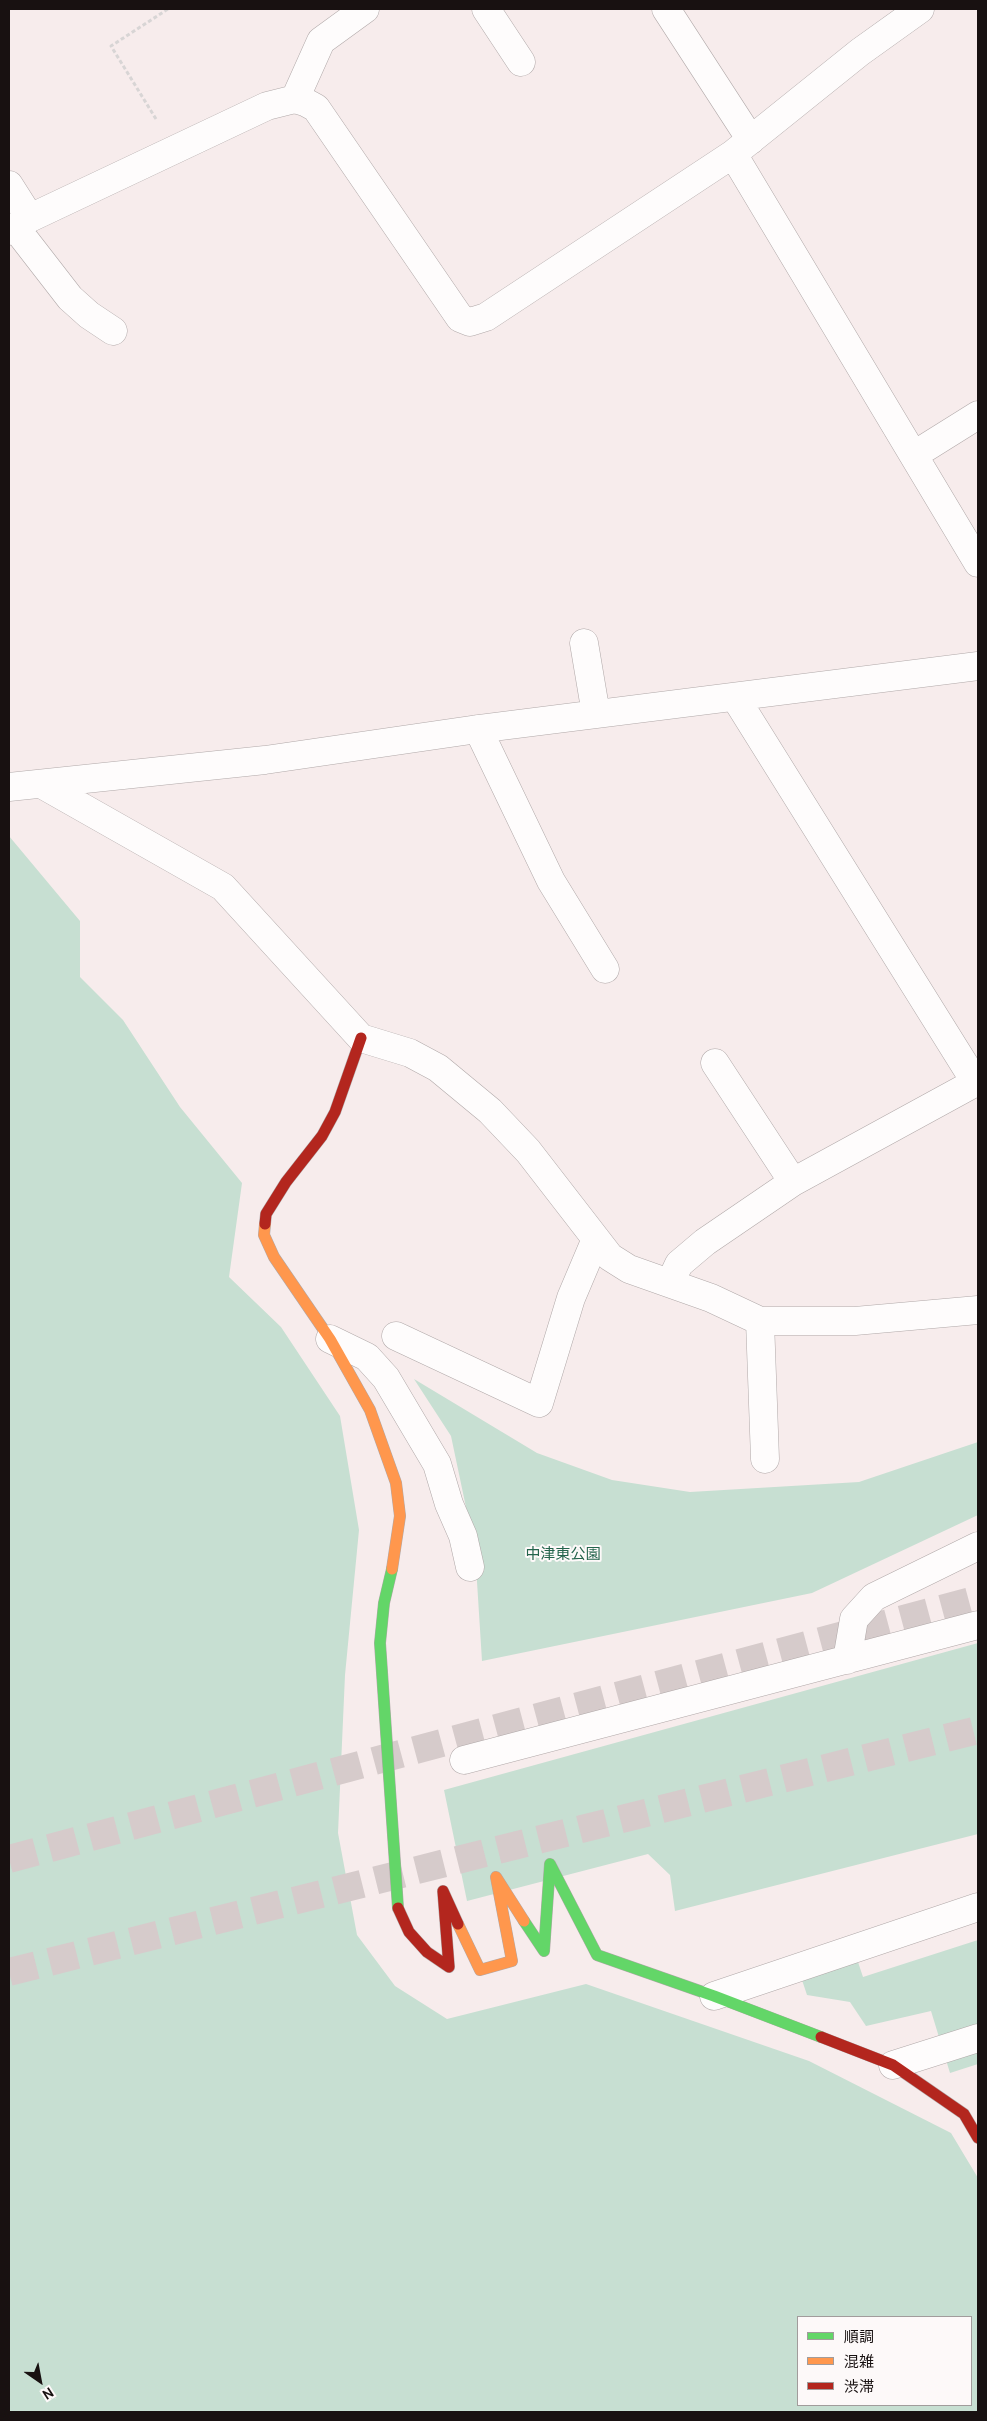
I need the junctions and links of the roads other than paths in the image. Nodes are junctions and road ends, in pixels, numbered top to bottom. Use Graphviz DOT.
graph roads {
  1 [pos="365,9"];
  2 [pos="486,9"];
  3 [pos="666,9"];
  4 [pos="920,9"];
  5 [pos="521,62"];
  6 [pos="295,99"];
  7 [pos="742,147"];
  8 [pos="9,185"];
  9 [pos="18,226"];
  10 [pos="113,331"];
  11 [pos="978,415"];
  12 [pos="914,456"];
  13 [pos="978,563"];
  14 [pos="584,643"];
  15 [pos="978,666"];
  16 [pos="735,697"];
  17 [pos="596,714"];
  18 [pos="478,729"];
  19 [pos="43,785"];
  20 [pos="9,787"];
  21 [pos="605,969"];
  22 [pos="361,1038"];
  23 [pos="716,1064"];
  24 [pos="977,1082"];
  25 [pos="793,1182"];
  26 [pos="596,1239"];
  27 [pos="670,1283"];
  28 [pos="978,1310"];
  29 [pos="760,1321"];
  30 [pos="396,1336"];
  31 [pos="330,1339"];
  32 [pos="765,1459"];
  33 [pos="978,1546"];
  34 [pos="470,1567"];
  35 [pos="978,1625"];
  36 [pos="847,1660"];
  37 [pos="464,1760"];
  38 [pos="978,1907"];
  39 [pos="714,1996"];
  40 [pos="978,2038"];
  41 [pos="893,2065"];
  42 [pos="978,2138"];
  1 -- 6 [label="street"];
  2 -- 5 [label="street"];
  3 -- 7 [label="street"];
  4 -- 7 [label="street"];
  6 -- 7 [label="street"];
  6 -- 9 [label="street"];
  7 -- 12 [label="street"];
  8 -- 9 [label="street"];
  9 -- 10 [label="street"];
  11 -- 12 [label="street"];
  12 -- 13 [label="street"];
  14 -- 17 [label="street"];
  15 -- 16 [label="street"];
  16 -- 17 [label="street"];
  16 -- 24 [label="street"];
  17 -- 18 [label="street"];
  18 -- 19 [label="street"];
  18 -- 21 [label="street"];
  19 -- 20 [label="street"];
  19 -- 22 [label="street"];
  22 -- 26 [label="street"];
  22 -- 31 [label="street"];
  23 -- 25 [label="street"];
  24 -- 25 [label="street"];
  25 -- 27 [label="street"];
  26 -- 27 [label="street"];
  26 -- 30 [label="street"];
  27 -- 29 [label="street"];
  28 -- 29 [label="street"];
  29 -- 32 [label="street"];
  31 -- 34 [label="street"];
  31 -- 39 [label="street"];
  33 -- 36 [label="street"];
  35 -- 36 [label="street"];
  36 -- 37 [label="street"];
  38 -- 39 [label="street"];
  39 -- 41 [label="street"];
  40 -- 41 [label="street"];
  41 -- 42 [label="street"];
}
